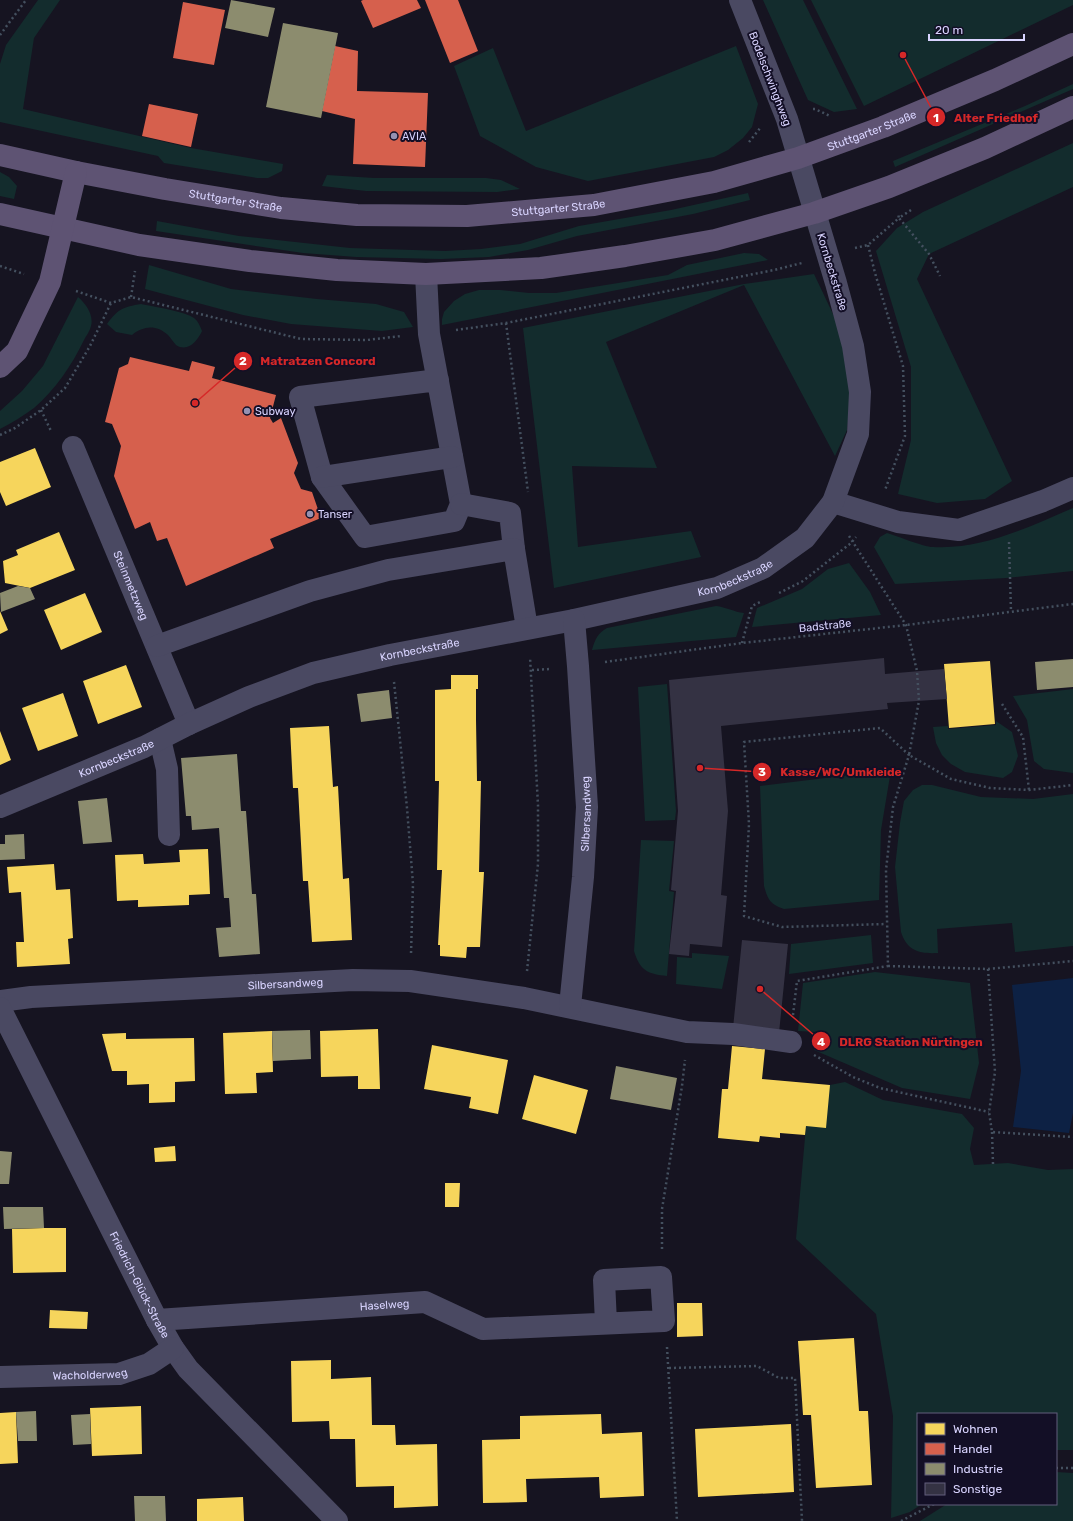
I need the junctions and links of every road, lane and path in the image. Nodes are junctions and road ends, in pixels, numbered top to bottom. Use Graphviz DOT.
graph roads {
  1 [pos="26,0"];
  2 [pos="740,0"];
  3 [pos="0,35"];
  4 [pos="1073,44"];
  5 [pos="1073,106"];
  6 [pos="760,127"];
  7 [pos="744,146"];
  8 [pos="0,155"];
  9 [pos="798,158"];
  10 [pos="76,172"];
  11 [pos="814,213"];
  12 [pos="0,214"];
  13 [pos="899,218"];
  14 [pos="63,228"];
  15 [pos="868,245"];
  16 [pos="828,256"];
  17 [pos="426,274"];
  18 [pos="940,276"];
  19 [pos="506,324"];
  20 [pos="429,334"];
  21 [pos="0,367"];
  22 [pos="438,380"];
  23 [pos="0,435"];
  24 [pos="73,447"];
  25 [pos="452,457"];
  26 [pos="322,477"];
  27 [pos="1073,488"];
  28 [pos="529,497"];
  29 [pos="833,502"];
  30 [pos="461,504"];
  31 [pos="1008,514"];
  32 [pos="851,543"];
  33 [pos="514,549"];
  34 [pos="778,593"];
  35 [pos="765,600"];
  36 [pos="1073,604"];
  37 [pos="1012,611"];
  38 [pos="574,620"];
  39 [pos="906,625"];
  40 [pos="527,628"];
  41 [pos="742,644"];
  42 [pos="157,646"];
  43 [pos="578,666"];
  44 [pos="394,682"];
  45 [pos="1002,704"];
  46 [pos="189,724"];
  47 [pos="160,739"];
  48 [pos="909,755"];
  49 [pos="1073,785"];
  50 [pos="1029,790"];
  51 [pos="0,807"];
  52 [pos="169,835"];
  53 [pos="886,924"];
  54 [pos="1073,961"];
  55 [pos="888,966"];
  56 [pos="988,969"];
  57 [pos="410,981"];
  58 [pos="524,998"];
  59 [pos="0,1000"];
  60 [pos="570,1006"];
  61 [pos="0,1008"];
  62 [pos="791,1042"];
  63 [pos="682,1086"];
  64 [pos="989,1112"];
  65 [pos="992,1132"];
  66 [pos="1073,1138"];
  67 [pos="993,1164"];
  68 [pos="661,1277"];
  69 [pos="157,1320"];
  70 [pos="606,1323"];
  71 [pos="173,1348"];
  72 [pos="0,1377"];
  73 [pos="1057,1468"];
  74 [pos="1073,1468"];
  75 [pos="932,1505"];
  76 [pos="337,1521"];
  77 [pos="677,1521"];
  78 [pos="802,1521"];
  79 [pos="901,1521"];
  1 -- 3 [label="path"];
  2 -- 9 [label="street, Bodelschwinghweg"];
  4 -- 9 [label="main road, Stuttgarter Straße"];
  5 -- 11 [label="main road"];
  6 -- 7 [label="path"];
  8 -- 10 [label="main road, Stuttgarter Straße"];
  9 -- 10 [label="main road, Stuttgarter Straße"];
  9 -- 11 [label="street, Kornbeckstraße"];
  10 -- 14 [label="main road"];
  11 -- 16 [label="street, Kornbeckstraße"];
  11 -- 17 [label="main road"];
  12 -- 14 [label="main road"];
  13 -- 18 [label="path"];
  14 -- 17 [label="main road"];
  14 -- 21 [label="main road"];
  15 -- 16 [label="path"];
  16 -- 19 [label="path"];
  16 -- 29 [label="street, Kornbeckstraße"];
  17 -- 20 [label="street"];
  19 -- 20 [label="path"];
  19 -- 28 [label="path"];
  20 -- 22 [label="street"];
  20 -- 23 [label="path"];
  22 -- 25 [label="street"];
  22 -- 26 [label="street"];
  24 -- 42 [label="street, Steinmetzweg"];
  25 -- 26 [label="street"];
  25 -- 30 [label="street"];
  26 -- 30 [label="street"];
  27 -- 31 [label="street"];
  29 -- 31 [label="street"];
  29 -- 32 [label="path"];
  29 -- 38 [label="street, Kornbeckstraße"];
  30 -- 33 [label="street"];
  31 -- 37 [label="path"];
  32 -- 34 [label="path"];
  32 -- 39 [label="path"];
  33 -- 40 [label="street"];
  33 -- 42 [label="street"];
  35 -- 41 [label="path"];
  36 -- 37 [label="path, Badstraße"];
  37 -- 39 [label="path, Badstraße"];
  38 -- 40 [label="street, Kornbeckstraße"];
  38 -- 43 [label="street, Silbersandweg"];
  39 -- 41 [label="path, Badstraße"];
  39 -- 48 [label="path"];
  40 -- 46 [label="street, Kornbeckstraße"];
  40 -- 58 [label="path"];
  41 -- 43 [label="path, Badstraße"];
  42 -- 46 [label="street, Steinmetzweg"];
  43 -- 60 [label="street, Silbersandweg"];
  44 -- 57 [label="path"];
  45 -- 50 [label="path"];
  46 -- 47 [label="street, Kornbeckstraße"];
  47 -- 51 [label="street, Kornbeckstraße"];
  47 -- 52 [label="street"];
  48 -- 50 [label="path"];
  48 -- 53 [label="path"];
  48 -- 53 [label="path"];
  49 -- 50 [label="path"];
  53 -- 55 [label="path"];
  54 -- 56 [label="path"];
  55 -- 56 [label="path"];
  55 -- 62 [label="path"];
  56 -- 64 [label="path"];
  57 -- 58 [label="street, Silbersandweg"];
  57 -- 59 [label="street, Silbersandweg"];
  58 -- 60 [label="street, Silbersandweg"];
  60 -- 62 [label="street, Silbersandweg"];
  61 -- 69 [label="street, Friedrich-Glück-Straße"];
  62 -- 64 [label="path"];
  63 -- 68 [label="path"];
  64 -- 65 [label="path"];
  65 -- 66 [label="path"];
  65 -- 67 [label="path"];
  68 -- 70 [label="street"];
  68 -- 70 [label="street, Haselweg"];
  69 -- 70 [label="street, Haselweg"];
  69 -- 71 [label="street, Friedrich-Glück-Straße"];
  71 -- 72 [label="street, Wacholderweg"];
  71 -- 76 [label="street, Friedrich-Glück-Straße"];
  73 -- 74 [label="path"];
  75 -- 79 [label="path"];
  77 -- 78 [label="path"];
}
